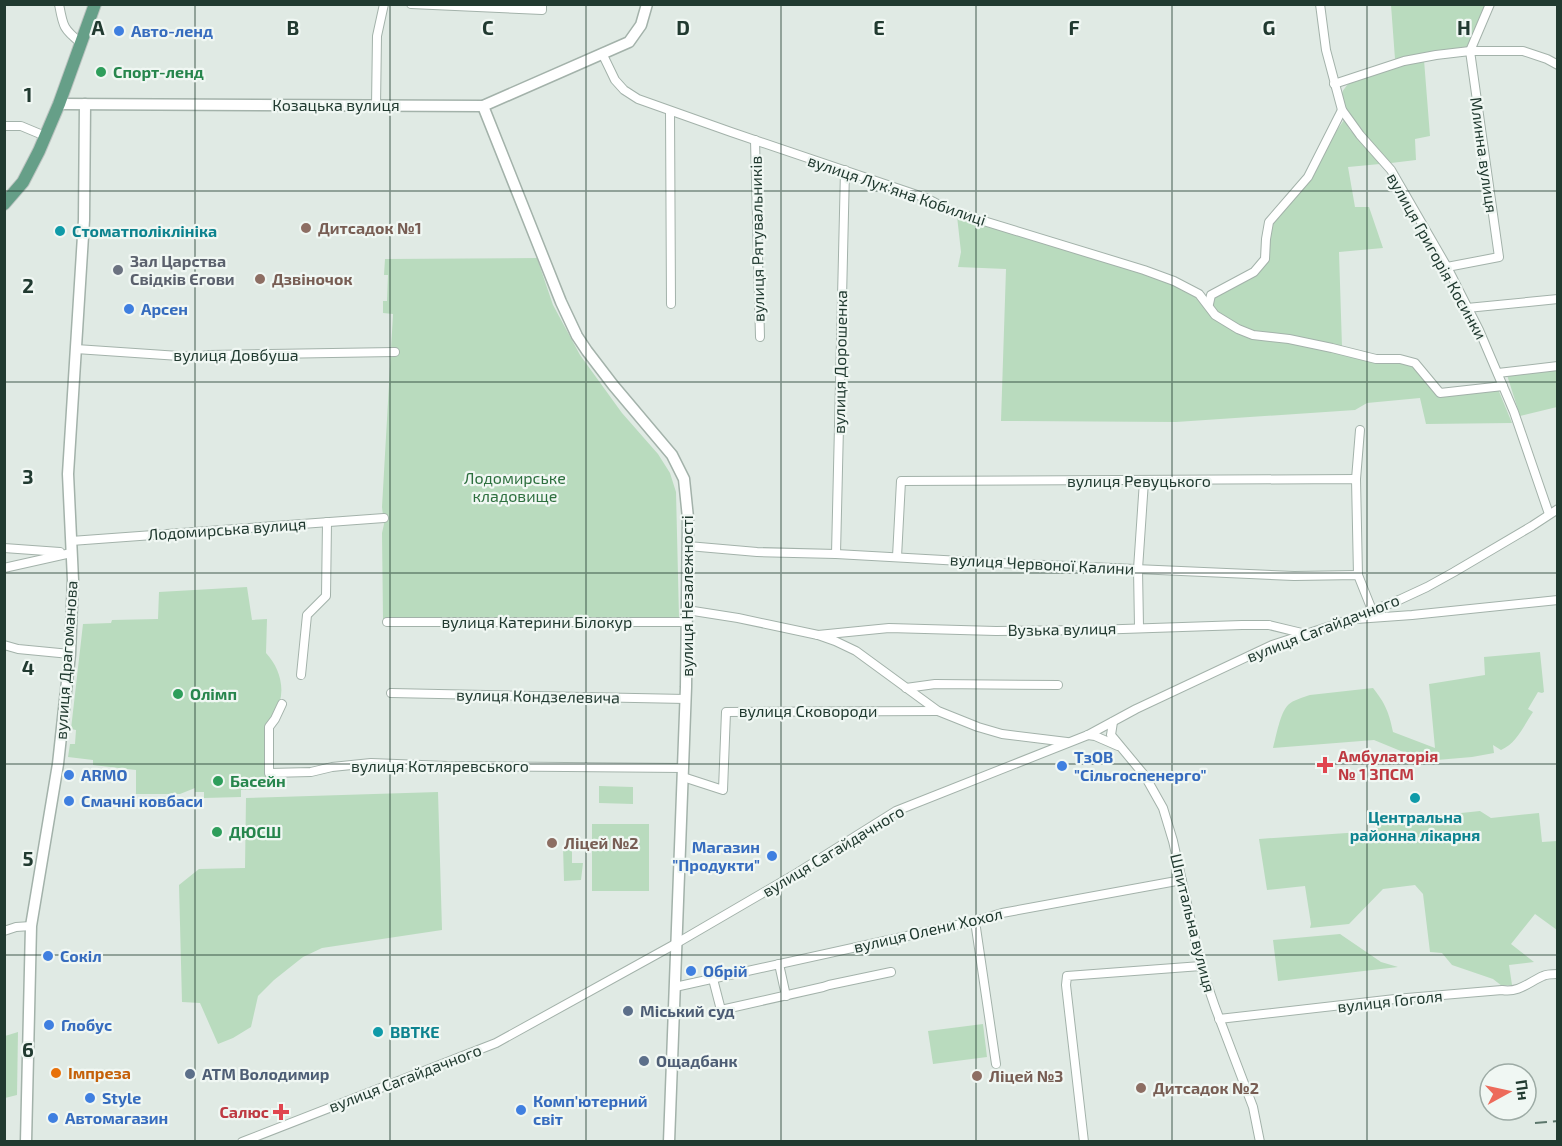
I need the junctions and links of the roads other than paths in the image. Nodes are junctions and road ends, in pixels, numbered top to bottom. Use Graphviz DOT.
graph roads {
  1 [pos="59,4"];
  2 [pos="95,4"];
  3 [pos="384,4"];
  4 [pos="411,4"];
  5 [pos="542,4"];
  6 [pos="647,4"];
  7 [pos="1320,4"];
  8 [pos="1490,4"];
  9 [pos="81,43"];
  10 [pos="1470,51"];
  11 [pos="602,53"];
  12 [pos="1557,65"];
  13 [pos="1334,84"];
  14 [pos="59,104"];
  15 [pos="85,104"];
  16 [pos="376,105"];
  17 [pos="483,106"];
  18 [pos="1342,110"];
  19 [pos="670,111"];
  20 [pos="4,126"];
  21 [pos="45,136"];
  22 [pos="755,140"];
  23 [pos="845,170"];
  24 [pos="4,204"];
  25 [pos="1447,267"];
  26 [pos="1557,299"];
  27 [pos="671,304"];
  28 [pos="1209,304"];
  29 [pos="1467,308"];
  30 [pos="760,337"];
  31 [pos="76,349"];
  32 [pos="395,352"];
  33 [pos="1557,366"];
  34 [pos="1498,373"];
  35 [pos="1503,386"];
  36 [pos="1360,430"];
  37 [pos="1356,479"];
  38 [pos="1144,481"];
  39 [pos="1557,508"];
  40 [pos="1549,514"];
  41 [pos="384,518"];
  42 [pos="327,522"];
  43 [pos="71,541"];
  44 [pos="688,546"];
  45 [pos="4,548"];
  46 [pos="71,553"];
  47 [pos="836,554"];
  48 [pos="897,557"];
  49 [pos="4,568"];
  50 [pos="1138,569"];
  51 [pos="1358,575"];
  52 [pos="1399,600"];
  53 [pos="1557,600"];
  54 [pos="687,610"];
  55 [pos="1372,610"];
  56 [pos="1398,616"];
  57 [pos="1349,620"];
  58 [pos="387,622"];
  59 [pos="687,622"];
  60 [pos="1139,627"];
  61 [pos="1306,634"];
  62 [pos="818,635"];
  63 [pos="4,645"];
  64 [pos="70,654"];
  65 [pos="301,675"];
  66 [pos="1058,685"];
  67 [pos="906,688"];
  68 [pos="391,693"];
  69 [pos="686,699"];
  70 [pos="282,704"];
  71 [pos="938,711"];
  72 [pos="1113,722"];
  73 [pos="1088,735"];
  74 [pos="1069,742"];
  75 [pos="1119,746"];
  76 [pos="683,773"];
  77 [pos="1182,880"];
  78 [pos="975,921"];
  79 [pos="31,926"];
  80 [pos="4,931"];
  81 [pos="677,943"];
  82 [pos="779,964"];
  83 [pos="1201,966"];
  84 [pos="891,972"];
  85 [pos="1557,974"];
  86 [pos="713,979"];
  87 [pos="675,987"];
  88 [pos="786,996"];
  89 [pos="1219,1019"];
  90 [pos="996,1064"];
  91 [pos="26,1142"];
  92 [pos="242,1142"];
  93 [pos="669,1142"];
  94 [pos="1084,1142"];
  95 [pos="1260,1142"];
  1 -- 9 [label="street"];
  2 -- 9 [label="main road"];
  3 -- 16 [label="street"];
  4 -- 5 [label="street"];
  6 -- 11 [label="street, Козацька вулиця"];
  7 -- 13 [label="street, вулиця Григорія Косинки"];
  8 -- 10 [label="street"];
  9 -- 14 [label="main road"];
  10 -- 12 [label="street"];
  10 -- 13 [label="street"];
  10 -- 25 [label="street, Млинна вулиця"];
  11 -- 17 [label="street, Козацька вулиця"];
  11 -- 19 [label="street, вулиця Лукʼяна Кобилиці"];
  13 -- 18 [label="street, вулиця Григорія Косинки"];
  14 -- 15 [label="street, Козацька вулиця"];
  14 -- 21 [label="main road"];
  15 -- 16 [label="street, Козацька вулиця"];
  15 -- 31 [label="street, вулиця Драгоманова"];
  16 -- 17 [label="street, Козацька вулиця"];
  17 -- 44 [label="street, вулиця Незалежності"];
  18 -- 25 [label="street, вулиця Григорія Косинки"];
  18 -- 28 [label="street"];
  19 -- 22 [label="street, вулиця Лукʼяна Кобилиці"];
  19 -- 27 [label="street"];
  20 -- 21 [label="street"];
  21 -- 24 [label="main road"];
  22 -- 23 [label="street, вулиця Лукʼяна Кобилиці"];
  22 -- 30 [label="street, вулиця Рятувальників"];
  23 -- 28 [label="street, вулиця Лукʼяна Кобилиці"];
  23 -- 47 [label="street, вулиця Дорошенка"];
  25 -- 29 [label="street, вулиця Григорія Косинки"];
  26 -- 29 [label="street"];
  28 -- 35 [label="street, вулиця Лукʼяна Кобилиці"];
  29 -- 34 [label="street, вулиця Григорія Косинки"];
  31 -- 32 [label="street, вулиця Довбуша"];
  31 -- 43 [label="street, вулиця Драгоманова"];
  33 -- 34 [label="street"];
  34 -- 35 [label="street, вулиця Григорія Косинки"];
  35 -- 40 [label="street, вулиця Григорія Косинки"];
  36 -- 37 [label="street"];
  37 -- 38 [label="street, вулиця Ревуцького"];
  37 -- 51 [label="street"];
  38 -- 48 [label="street, вулиця Ревуцького"];
  38 -- 50 [label="street"];
  39 -- 40 [label="street, вулиця Сагайдачного"];
  40 -- 52 [label="street, вулиця Сагайдачного"];
  41 -- 42 [label="street, Лодомирська вулиця"];
  42 -- 43 [label="street, Лодомирська вулиця"];
  42 -- 65 [label="street"];
  43 -- 46 [label="street, вулиця Драгоманова"];
  44 -- 47 [label="street, вулиця Червоної Калини"];
  44 -- 54 [label="street, вулиця Незалежності"];
  45 -- 46 [label="street"];
  46 -- 49 [label="street"];
  46 -- 64 [label="street, вулиця Драгоманова"];
  47 -- 48 [label="street, вулиця Червоної Калини"];
  48 -- 50 [label="street, вулиця Червоної Калини"];
  50 -- 51 [label="street, вулиця Червоної Калини"];
  50 -- 60 [label="street"];
  51 -- 55 [label="street"];
  52 -- 55 [label="street, вулиця Сагайдачного"];
  52 -- 56 [label="street"];
  53 -- 56 [label="street"];
  54 -- 59 [label="street, вулиця Незалежності"];
  54 -- 62 [label="street"];
  55 -- 57 [label="street, вулиця Сагайдачного"];
  56 -- 57 [label="street"];
  57 -- 61 [label="street, вулиця Сагайдачного"];
  58 -- 59 [label="street, вулиця Катерини Білокур"];
  59 -- 69 [label="street, вулиця Незалежності"];
  60 -- 61 [label="street, Вузька вулиця"];
  60 -- 62 [label="street, Вузька вулиця"];
  61 -- 72 [label="street, вулиця Сагайдачного"];
  62 -- 67 [label="street"];
  63 -- 64 [label="street"];
  64 -- 79 [label="street, вулиця Драгоманова"];
  66 -- 67 [label="street"];
  67 -- 71 [label="street"];
  68 -- 69 [label="street, вулиця Кондзелевича"];
  69 -- 76 [label="street, вулиця Незалежності"];
  70 -- 76 [label="street, вулиця Котляревського"];
  71 -- 74 [label="street"];
  71 -- 76 [label="street, вулиця Сковороди"];
  72 -- 73 [label="street, вулиця Сагайдачного"];
  72 -- 75 [label="street"];
  73 -- 74 [label="street, вулиця Сагайдачного"];
  73 -- 75 [label="street, Шпитальна вулиця"];
  74 -- 81 [label="street, вулиця Сагайдачного"];
  75 -- 77 [label="street, Шпитальна вулиця"];
  76 -- 81 [label="street, вулиця Незалежності"];
  77 -- 78 [label="street, вулиця Олени Хохол"];
  77 -- 83 [label="street, Шпитальна вулиця"];
  78 -- 82 [label="street, вулиця Олени Хохол"];
  78 -- 90 [label="street"];
  79 -- 80 [label="street"];
  79 -- 91 [label="street, вулиця Драгоманова"];
  81 -- 87 [label="street, вулиця Незалежності"];
  81 -- 92 [label="street, вулиця Сагайдачного"];
  82 -- 86 [label="street, вулиця Олени Хохол"];
  82 -- 88 [label="street"];
  83 -- 89 [label="street, Шпитальна вулиця"];
  83 -- 94 [label="street"];
  84 -- 88 [label="street"];
  85 -- 89 [label="street, вулиця Гоголя"];
  86 -- 87 [label="street, вулиця Олени Хохол"];
  86 -- 88 [label="street"];
  87 -- 93 [label="street, вулиця Незалежності"];
  89 -- 95 [label="street, Шпитальна вулиця"];
}
